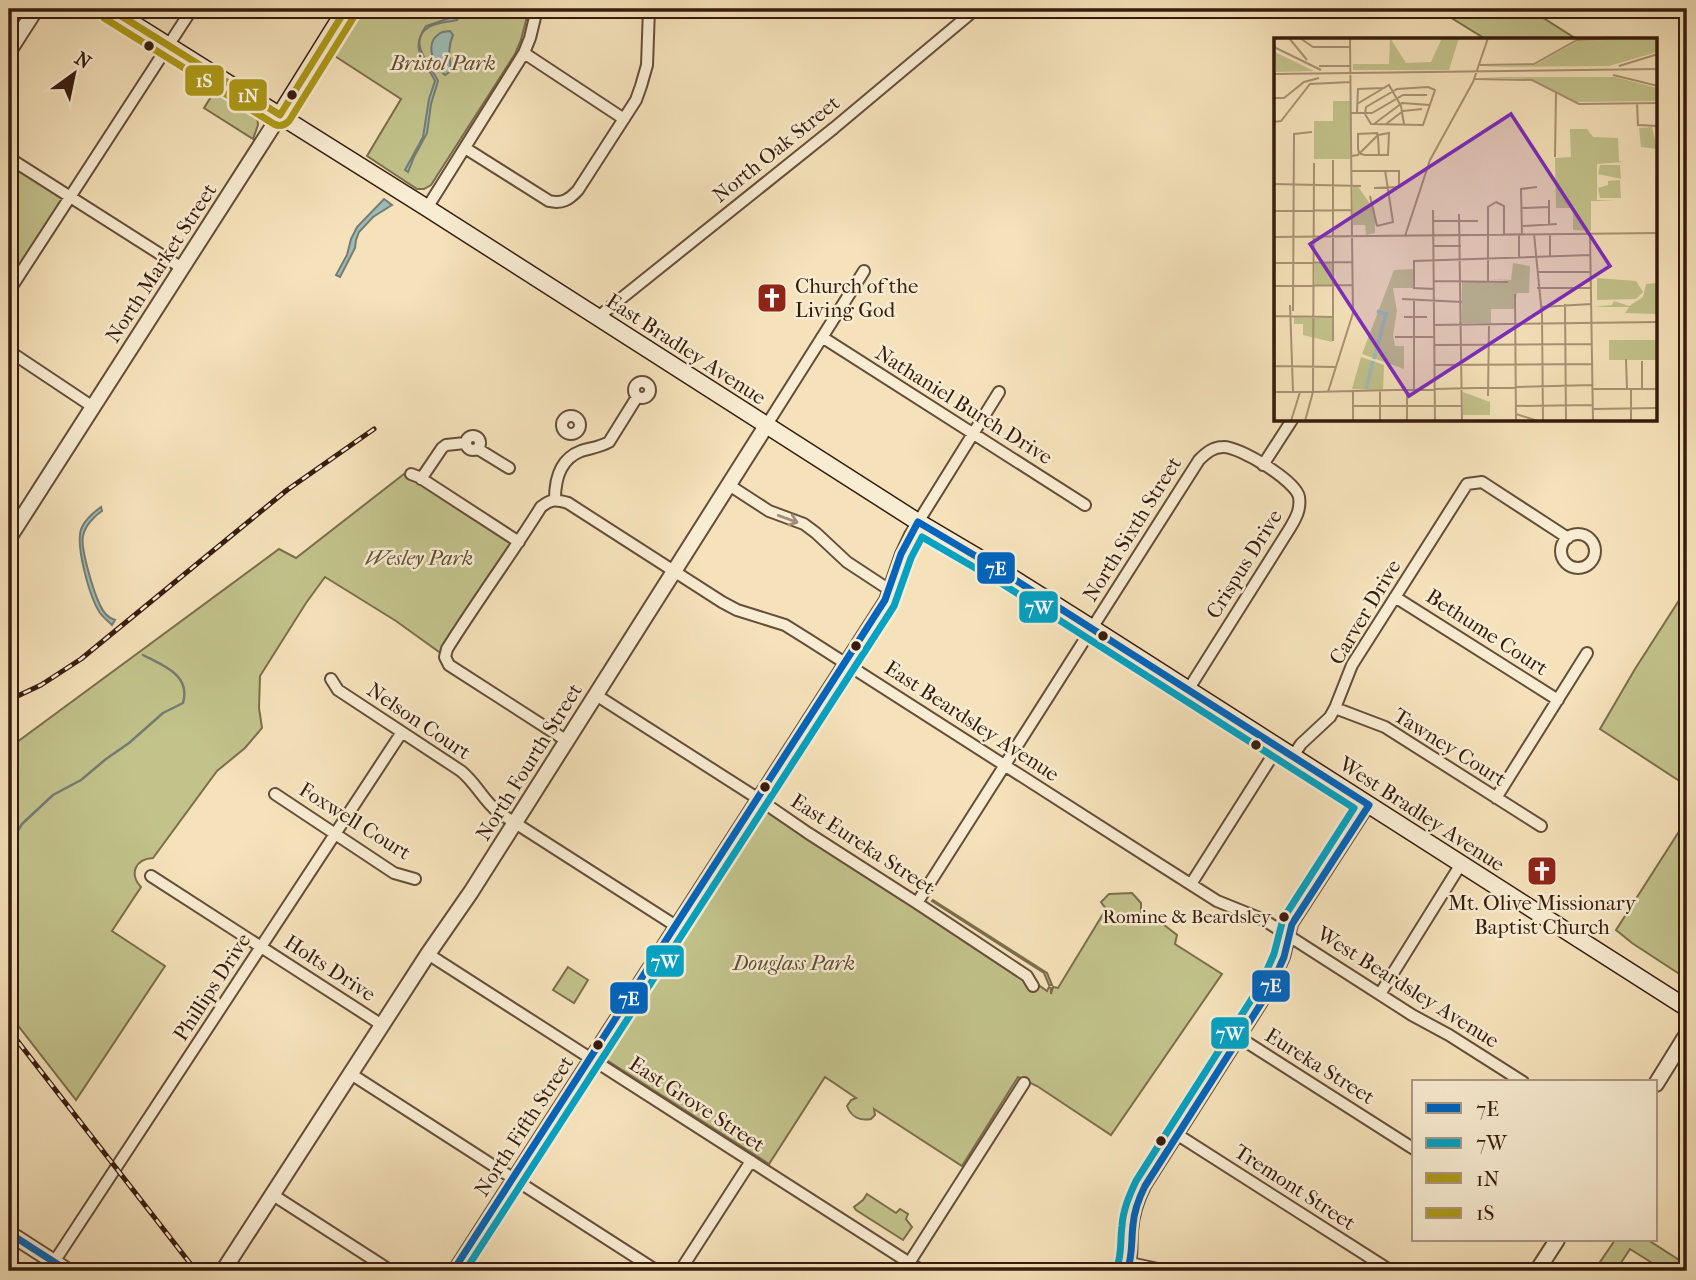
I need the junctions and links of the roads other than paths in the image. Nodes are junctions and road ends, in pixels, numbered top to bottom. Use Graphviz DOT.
graph roads {
  1 [pos="36,9"];
  2 [pos="110,9"];
  3 [pos="192,9"];
  4 [pos="346,9"];
  5 [pos="537,9"];
  6 [pos="649,9"];
  7 [pos="976,9"];
  8 [pos="169,46"];
  9 [pos="9,51"];
  10 [pos="524,53"];
  11 [pos="280,115"];
  12 [pos="624,119"];
  13 [pos="465,148"];
  14 [pos="9,158"];
  15 [pos="71,197"];
  16 [pos="427,208"];
  17 [pos="182,268"];
  18 [pos="864,271"];
  19 [pos="9,291"];
  20 [pos="598,317"];
  21 [pos="822,337"];
  22 [pos="9,351"];
  23 [pos="999,393"];
  24 [pos="637,397"];
  25 [pos="93,407"];
  26 [pos="1291,422"];
  27 [pos="766,425"];
  28 [pos="574,433"];
  29 [pos="974,434"];
  30 [pos="578,452"];
  31 [pos="1263,465"];
  32 [pos="509,468"];
  33 [pos="729,485"];
  34 [pos="555,499"];
  35 [pos="1085,505"];
  36 [pos="918,522"];
  37 [pos="1568,537"];
  38 [pos="9,538"];
  39 [pos="519,542"];
  40 [pos="674,572"];
  41 [pos="888,589"];
  42 [pos="1395,597"];
  43 [pos="1092,628"];
  44 [pos="1587,653"];
  45 [pos="845,662"];
  46 [pos="331,679"];
  47 [pos="1188,690"];
  48 [pos="596,695"];
  49 [pos="1558,700"];
  50 [pos="1335,708"];
  51 [pos="1241,723"];
  52 [pos="402,733"];
  53 [pos="567,741"];
  54 [pos="1278,747"];
  55 [pos="1293,756"];
  56 [pos="1006,765"];
  57 [pos="275,794"];
  58 [pos="757,798"];
  59 [pos="1496,798"];
  60 [pos="1369,805"];
  61 [pos="515,823"];
  62 [pos="1541,827"];
  63 [pos="336,835"];
  64 [pos="1126,842"];
  65 [pos="1461,864"];
  66 [pos="151,876"];
  67 [pos="415,879"];
  68 [pos="1191,884"];
  69 [pos="917,903"];
  70 [pos="676,926"];
  71 [pos="1290,936"];
  72 [pos="262,947"];
  73 [pos="428,954"];
  74 [pos="1033,986"];
  75 [pos="1380,994"];
  76 [pos="1687,1008"];
  77 [pos="382,1025"];
  78 [pos="1687,1034"];
  79 [pos="1240,1038"];
  80 [pos="591,1058"];
  81 [pos="351,1074"];
  82 [pos="1521,1080"];
  83 [pos="1658,1081"];
  84 [pos="1024,1083"];
  85 [pos="1178,1135"];
  86 [pos="1412,1148"];
  87 [pos="751,1161"];
  88 [pos="512,1179"];
  89 [pos="273,1195"];
  90 [pos="11,1241"];
  91 [pos="1556,1242"];
  92 [pos="54,1262"];
  93 [pos="907,1267"];
  94 [pos="1129,1267"];
  95 [pos="68,1271"];
  96 [pos="223,1271"];
  97 [pos="391,1271"];
  98 [pos="453,1271"];
  99 [pos="657,1271"];
  100 [pos="680,1271"];
  101 [pos="922,1271"];
  102 [pos="1167,1271"];
  103 [pos="1391,1271"];
  104 [pos="1537,1271"];
  1 -- 9 [label="street"];
  2 -- 8 [label="main road, East Bradley Avenue"];
  3 -- 8 [label="street"];
  4 -- 11 [label="main road, North Market Street"];
  5 -- 10 [label="street"];
  6 -- 12 [label="street"];
  7 -- 20 [label="street, North Oak Street"];
  8 -- 11 [label="main road, East Bradley Avenue"];
  8 -- 15 [label="street"];
  10 -- 12 [label="street"];
  10 -- 13 [label="street"];
  11 -- 16 [label="main road, East Bradley Avenue"];
  11 -- 17 [label="street, North Market Street"];
  12 -- 13 [label="street"];
  13 -- 16 [label="street"];
  14 -- 15 [label="street"];
  15 -- 17 [label="street"];
  15 -- 19 [label="street"];
  16 -- 20 [label="main road, East Bradley Avenue"];
  17 -- 25 [label="street, North Market Street"];
  18 -- 21 [label="street, North Fourth Street"];
  20 -- 27 [label="main road, East Bradley Avenue"];
  21 -- 27 [label="street, North Fourth Street"];
  21 -- 29 [label="street, Nathaniel Burch Drive"];
  22 -- 25 [label="street"];
  23 -- 29 [label="street, North Fifth Street"];
  24 -- 30 [label="street"];
  25 -- 38 [label="street, North Market Street"];
  26 -- 31 [label="street"];
  27 -- 33 [label="street, North Fourth Street"];
  27 -- 36 [label="main road, East Bradley Avenue"];
  28 -- 30 [label="street"];
  29 -- 35 [label="street, Nathaniel Burch Drive"];
  29 -- 36 [label="street, North Fifth Street"];
  30 -- 34 [label="street"];
  31 -- 43 [label="street, North Sixth Street"];
  31 -- 47 [label="street, Crispus Drive"];
  32 -- 39 [label="street"];
  33 -- 40 [label="street, North Fourth Street"];
  33 -- 41 [label="street, one-way"];
  34 -- 39 [label="street"];
  34 -- 40 [label="street, East Beardsley Avenue"];
  36 -- 41 [label="street, North Fifth Street"];
  36 -- 43 [label="main road, East Bradley Avenue"];
  37 -- 42 [label="street, Carver Drive"];
  39 -- 53 [label="street"];
  40 -- 45 [label="street, East Beardsley Avenue"];
  40 -- 48 [label="street, North Fourth Street"];
  41 -- 45 [label="street, North Fifth Street"];
  42 -- 49 [label="street, Bethume Court"];
  42 -- 50 [label="street, Carver Drive"];
  43 -- 47 [label="main road, East Bradley Avenue"];
  43 -- 56 [label="street, North Sixth Street"];
  44 -- 49 [label="street"];
  45 -- 56 [label="street, East Beardsley Avenue"];
  45 -- 58 [label="street, North Fifth Street"];
  46 -- 52 [label="street, Nelson Court"];
  47 -- 51 [label="main road, East Bradley Avenue"];
  48 -- 53 [label="street, North Fourth Street"];
  48 -- 58 [label="street, East Eureka Street"];
  49 -- 59 [label="street"];
  50 -- 55 [label="street, Carver Drive"];
  50 -- 59 [label="street, Tawney Court"];
  51 -- 54 [label="main road, West Bradley Avenue"];
  52 -- 61 [label="street, Nelson Court"];
  52 -- 63 [label="street, Phillips Drive"];
  53 -- 61 [label="street, North Fourth Street"];
  54 -- 55 [label="main road, West Bradley Avenue"];
  54 -- 68 [label="street"];
  55 -- 60 [label="main road, West Bradley Avenue"];
  56 -- 64 [label="street, East Beardsley Avenue"];
  56 -- 69 [label="street, North Sixth Street"];
  57 -- 63 [label="street, Foxwell Court"];
  58 -- 69 [label="street, East Eureka Street"];
  58 -- 70 [label="street, North Fifth Street"];
  59 -- 62 [label="street, Tawney Court"];
  60 -- 65 [label="main road, West Bradley Avenue"];
  60 -- 71 [label="street"];
  61 -- 70 [label="street, Nelson Court"];
  61 -- 73 [label="street, North Fourth Street"];
  63 -- 67 [label="street, Foxwell Court"];
  63 -- 72 [label="street, Phillips Drive"];
  64 -- 68 [label="street, West Beardsley Avenue"];
  65 -- 75 [label="street"];
  65 -- 76 [label="main road, West Bradley Avenue"];
  66 -- 72 [label="street, Holts Drive"];
  68 -- 71 [label="street, West Beardsley Avenue"];
  69 -- 74 [label="street, East Eureka Street"];
  70 -- 80 [label="street, North Fifth Street"];
  71 -- 75 [label="street, West Beardsley Avenue"];
  71 -- 79 [label="street"];
  72 -- 77 [label="street, Holts Drive"];
  72 -- 92 [label="street, Phillips Drive"];
  73 -- 77 [label="street, North Fourth Street"];
  73 -- 80 [label="street, East Grove Street"];
  75 -- 82 [label="street, West Beardsley Avenue"];
  77 -- 81 [label="street, North Fourth Street"];
  78 -- 83 [label="street"];
  79 -- 85 [label="street"];
  79 -- 86 [label="street, Eureka Street"];
  80 -- 87 [label="street, East Grove Street"];
  80 -- 88 [label="street, North Fifth Street"];
  81 -- 88 [label="street"];
  81 -- 89 [label="street, North Fourth Street"];
  84 -- 93 [label="street"];
  85 -- 94 [label="street"];
  85 -- 103 [label="street, Tremont Street"];
  87 -- 93 [label="street, East Grove Street"];
  87 -- 100 [label="street"];
  88 -- 98 [label="street, North Fifth Street"];
  88 -- 99 [label="street"];
  89 -- 96 [label="street, North Fourth Street"];
  89 -- 97 [label="street"];
  90 -- 92 [label="street"];
  91 -- 104 [label="street"];
  92 -- 95 [label="street"];
  93 -- 101 [label="street, East Grove Street"];
  94 -- 102 [label="street"];
}
